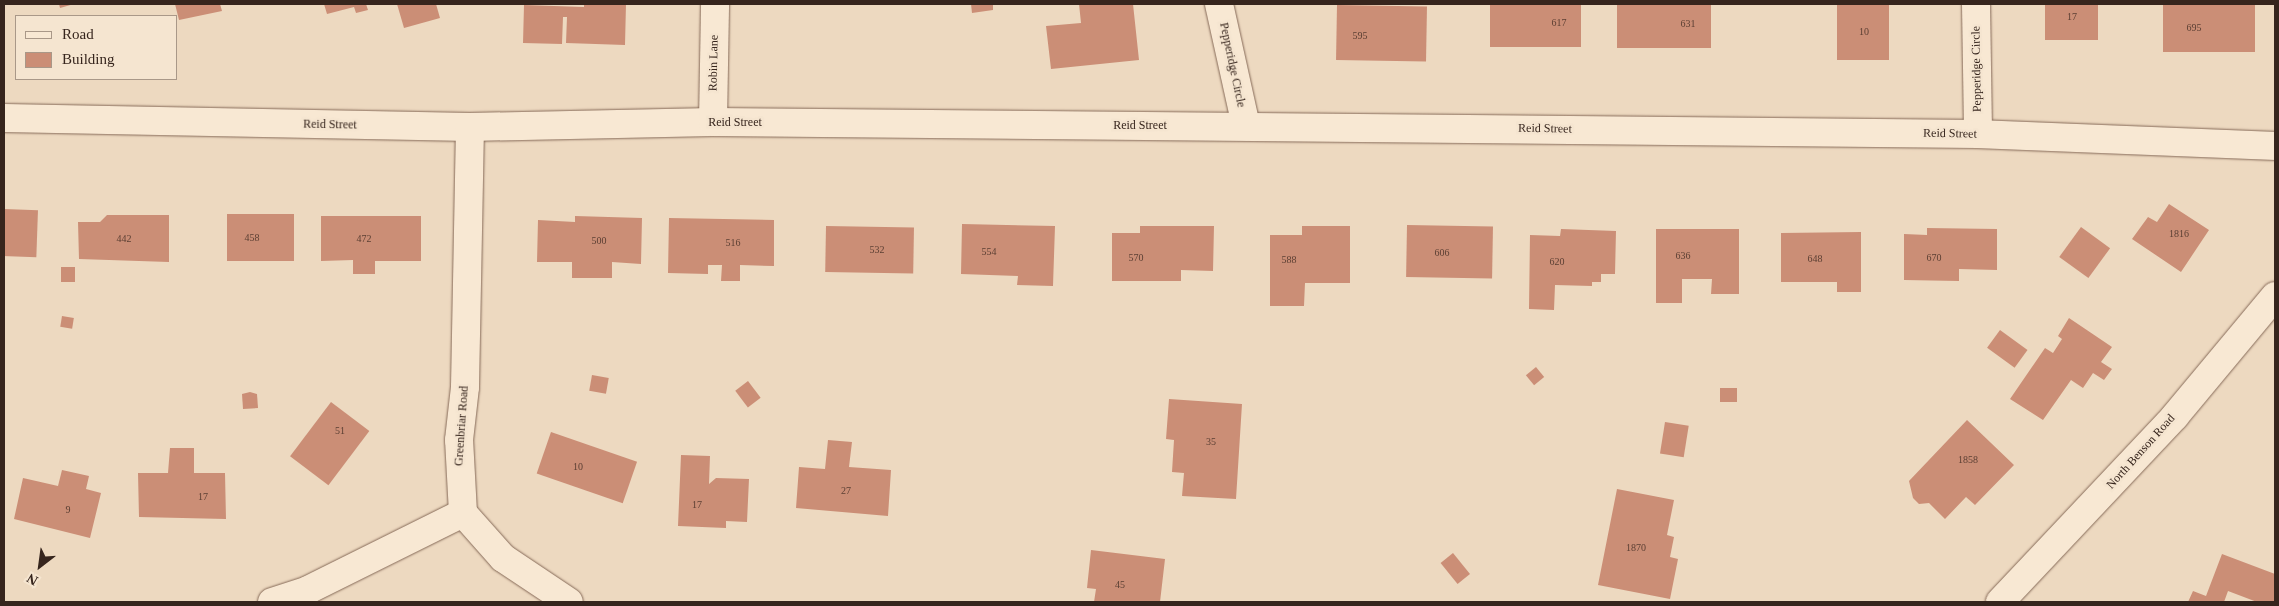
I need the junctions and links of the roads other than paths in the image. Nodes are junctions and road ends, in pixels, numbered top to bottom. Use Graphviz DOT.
graph roads {
  1 [pos="715,4"];
  2 [pos="1219,4"];
  3 [pos="1976,4"];
  4 [pos="4,118"];
  5 [pos="713,122"];
  6 [pos="1246,126"];
  7 [pos="470,128"];
  8 [pos="1978,134"];
  9 [pos="2275,146"];
  10 [pos="2275,296"];
  11 [pos="463,513"];
  12 [pos="272,602"];
  13 [pos="568,602"];
  14 [pos="2000,602"];
  1 -- 5 [label="street, Robin Lane"];
  2 -- 6 [label="street, Pepperidge Circle"];
  3 -- 8 [label="street, Pepperidge Circle"];
  4 -- 7 [label="street, Reid Street"];
  5 -- 6 [label="street, Reid Street"];
  5 -- 7 [label="street, Reid Street"];
  6 -- 8 [label="street, Reid Street"];
  7 -- 11 [label="street, Greenbriar Road"];
  8 -- 9 [label="street, Reid Street"];
  10 -- 14 [label="street, North Benson Road"];
  11 -- 12 [label="street"];
  11 -- 13 [label="street"];
}
